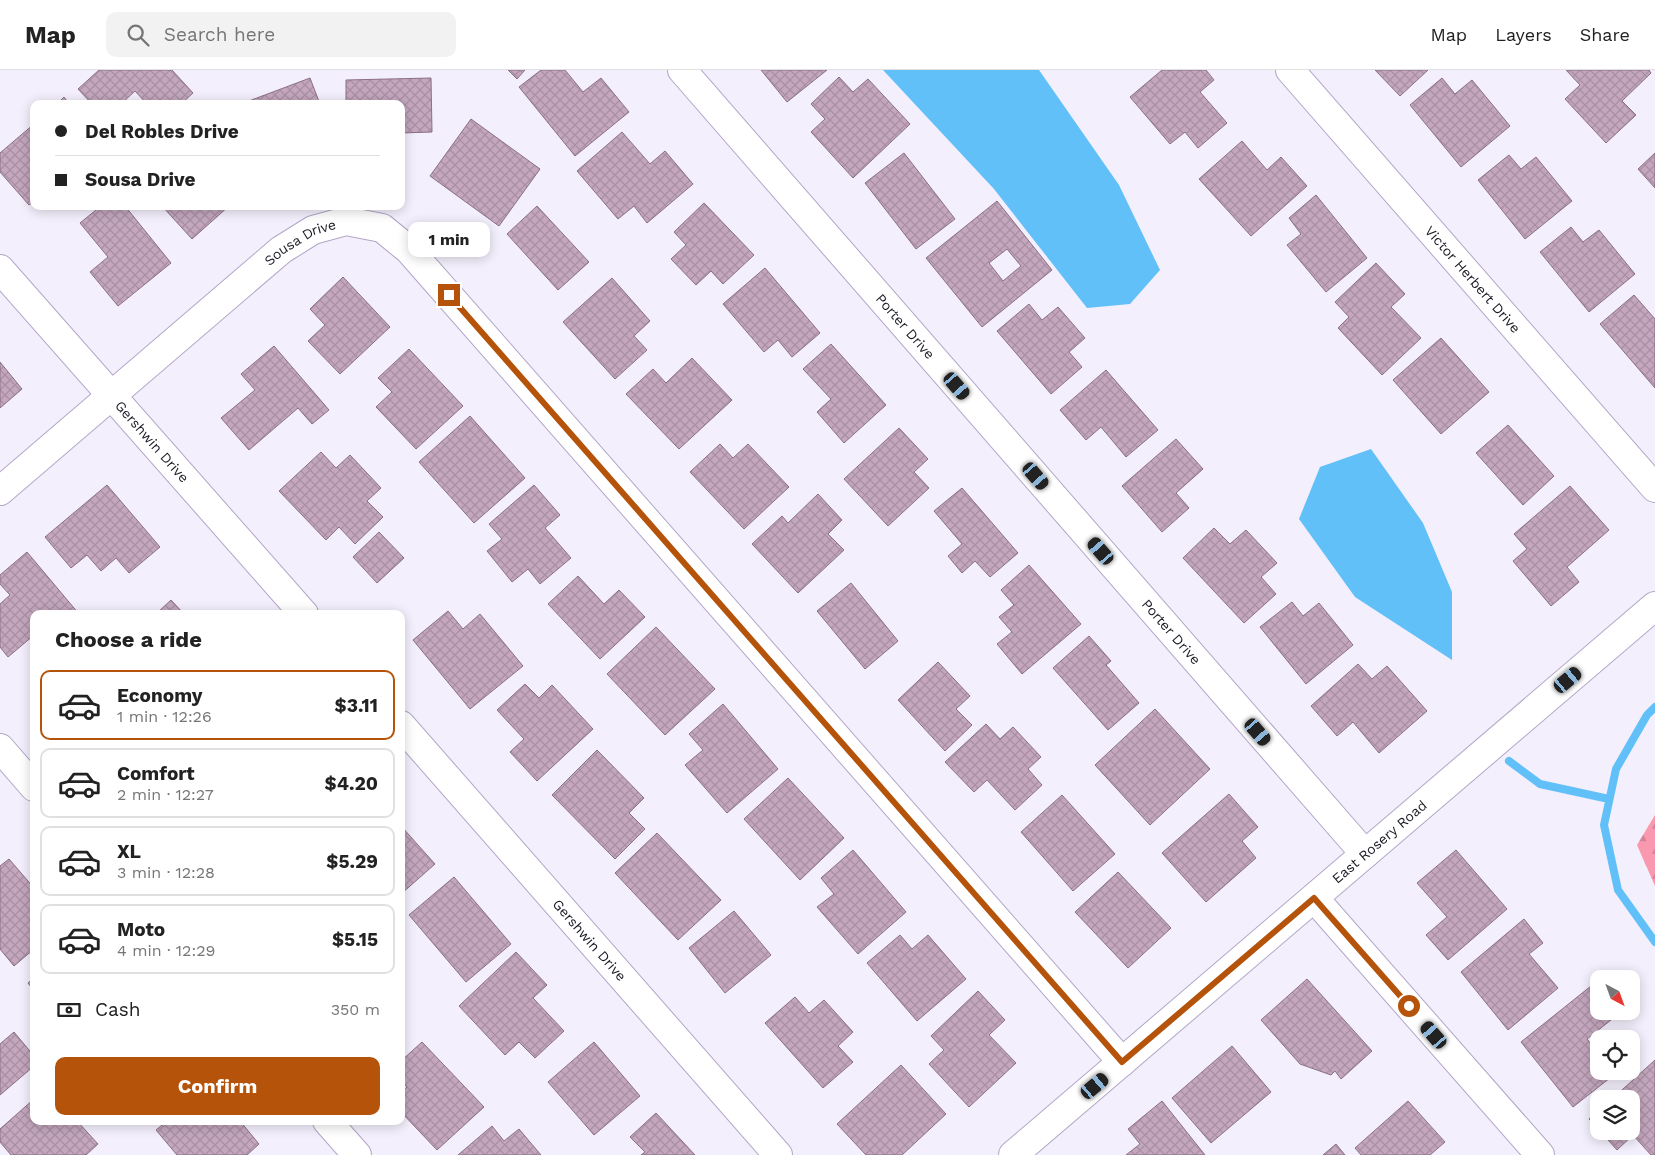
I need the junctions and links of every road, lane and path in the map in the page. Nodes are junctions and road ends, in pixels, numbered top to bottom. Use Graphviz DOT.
graph roads {
  1 [pos="682,70"];
  2 [pos="1290,70"];
  3 [pos="0,269"];
  4 [pos="111,394"];
  5 [pos="1655,488"];
  6 [pos="0,491"];
  7 [pos="1655,606"];
  8 [pos="300,610"];
  9 [pos="405,730"];
  10 [pos="0,748"];
  11 [pos="30,782"];
  12 [pos="1365,854"];
  13 [pos="1314,898"];
  14 [pos="1122,1062"];
  15 [pos="331,1125"];
  16 [pos="1536,1153"];
  17 [pos="357,1155"];
  18 [pos="778,1155"];
  19 [pos="1013,1155"];
  1 -- 12 [label="street, Porter Drive"];
  2 -- 5 [label="street, Victor Herbert Drive"];
  3 -- 4 [label="street, Gershwin Drive"];
  4 -- 6 [label="street, Sousa Drive"];
  4 -- 8 [label="street, Gershwin Drive"];
  4 -- 14 [label="street, Sousa Drive"];
  7 -- 12 [label="street, East Rosery Road"];
  9 -- 18 [label="street, Gershwin Drive"];
  10 -- 11 [label="street"];
  12 -- 13 [label="street, East Rosery Road"];
  13 -- 14 [label="street, East Rosery Road"];
  13 -- 16 [label="street"];
  14 -- 19 [label="street, East Rosery Road"];
  15 -- 17 [label="street"];
}
